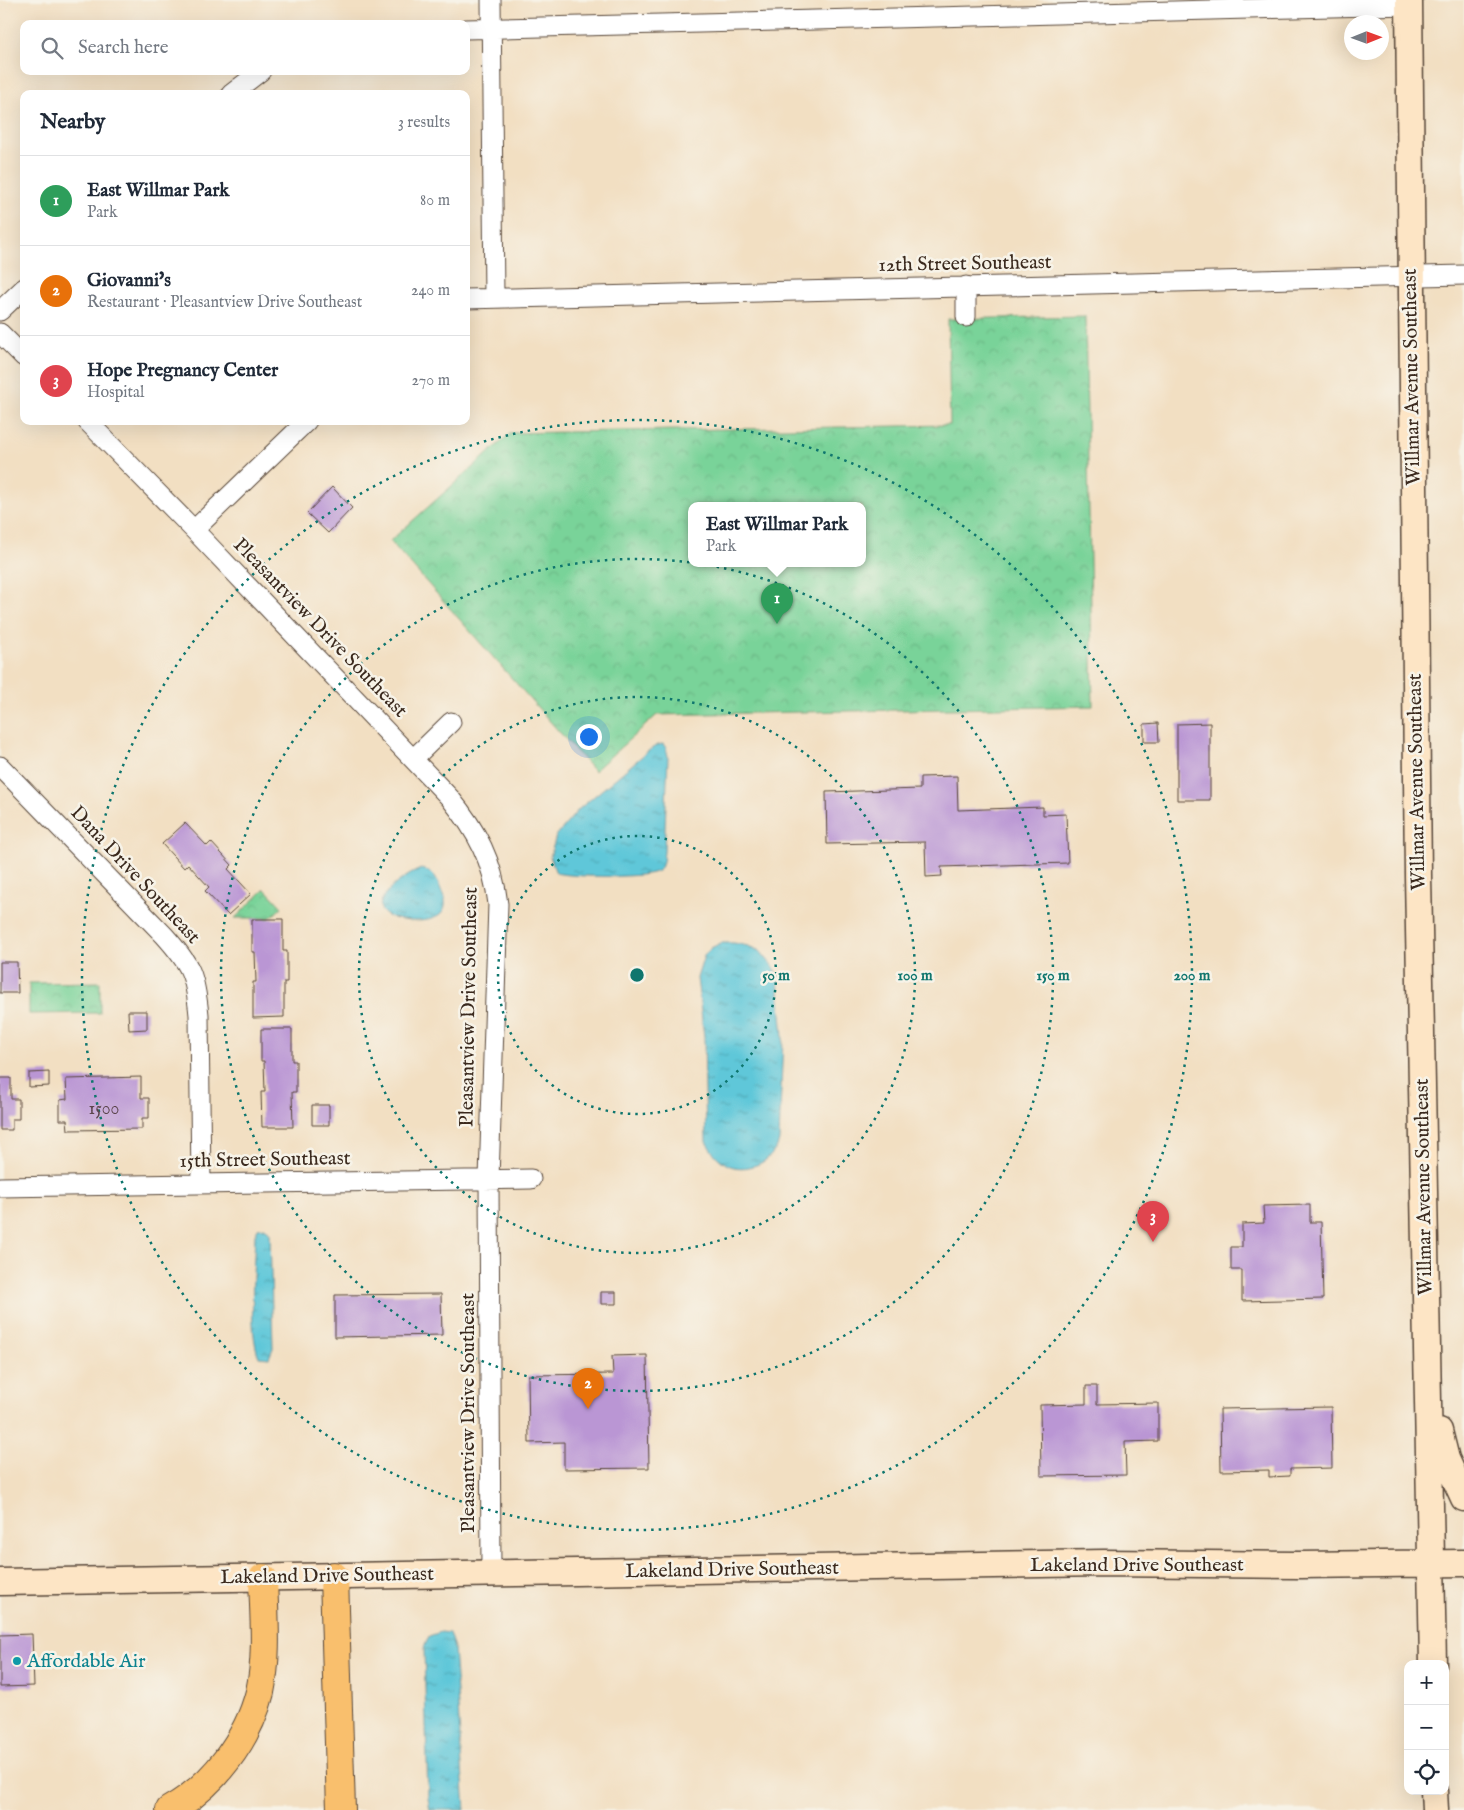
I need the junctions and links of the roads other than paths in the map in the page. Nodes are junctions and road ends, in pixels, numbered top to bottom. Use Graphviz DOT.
graph roads {
  1 [pos="491,0"];
  2 [pos="1409,2"];
  3 [pos="470,28"];
  4 [pos="491,28"];
  5 [pos="256,75"];
  6 [pos="236,90"];
  7 [pos="1464,275"];
  8 [pos="1411,276"];
  9 [pos="966,286"];
  10 [pos="20,292"];
  11 [pos="494,298"];
  12 [pos="470,299"];
  13 [pos="0,311"];
  14 [pos="966,317"];
  15 [pos="0,333"];
  16 [pos="20,353"];
  17 [pos="91,425"];
  18 [pos="303,425"];
  19 [pos="194,530"];
  20 [pos="451,722"];
  21 [pos="413,759"];
  22 [pos="0,766"];
  23 [pos="489,1179"];
  24 [pos="531,1179"];
  25 [pos="201,1184"];
  26 [pos="0,1187"];
  27 [pos="1428,1373"];
  28 [pos="1464,1498"];
  29 [pos="1432,1563"];
  30 [pos="1464,1563"];
  31 [pos="491,1573"];
  32 [pos="334,1576"];
  33 [pos="263,1578"];
  34 [pos="0,1582"];
  35 [pos="1433,1660"];
  36 [pos="1434,1795"];
  37 [pos="170,1810"];
  38 [pos="340,1810"];
  39 [pos="1435,1810"];
  1 -- 4 [label="street"];
  2 -- 4 [label="street"];
  2 -- 8 [label="main road, Willmar Avenue Southeast"];
  3 -- 4 [label="street"];
  4 -- 11 [label="street"];
  5 -- 6 [label="street"];
  7 -- 8 [label="street, 12th Street Southeast"];
  8 -- 9 [label="street, 12th Street Southeast"];
  8 -- 27 [label="main road, Willmar Avenue Southeast"];
  9 -- 11 [label="street, 12th Street Southeast"];
  9 -- 14 [label="street"];
  10 -- 13 [label="street"];
  11 -- 12 [label="street, 12th Street Southeast"];
  15 -- 16 [label="street"];
  17 -- 19 [label="street, Pleasantview Drive Southeast"];
  18 -- 19 [label="street"];
  19 -- 21 [label="street, Pleasantview Drive Southeast"];
  20 -- 21 [label="street"];
  21 -- 23 [label="street, Pleasantview Drive Southeast"];
  22 -- 25 [label="street, Dana Drive Southeast"];
  23 -- 24 [label="street, 15th Street Southeast"];
  23 -- 25 [label="street, 15th Street Southeast"];
  23 -- 31 [label="street, Pleasantview Drive Southeast"];
  25 -- 26 [label="street, 15th Street Southeast"];
  27 -- 28 [label="main road"];
  27 -- 29 [label="main road, Willmar Avenue Southeast"];
  29 -- 30 [label="main road, Lakeland Drive Southeast"];
  29 -- 31 [label="main road, Lakeland Drive Southeast"];
  29 -- 35 [label="main road, Willmar Avenue Southeast"];
  31 -- 32 [label="main road, Lakeland Drive Southeast"];
  32 -- 33 [label="main road, Lakeland Drive Southeast"];
  32 -- 38 [label="highway"];
  33 -- 34 [label="main road, Lakeland Drive Southeast"];
  33 -- 37 [label="highway"];
  36 -- 39 [label="main road"];
}
